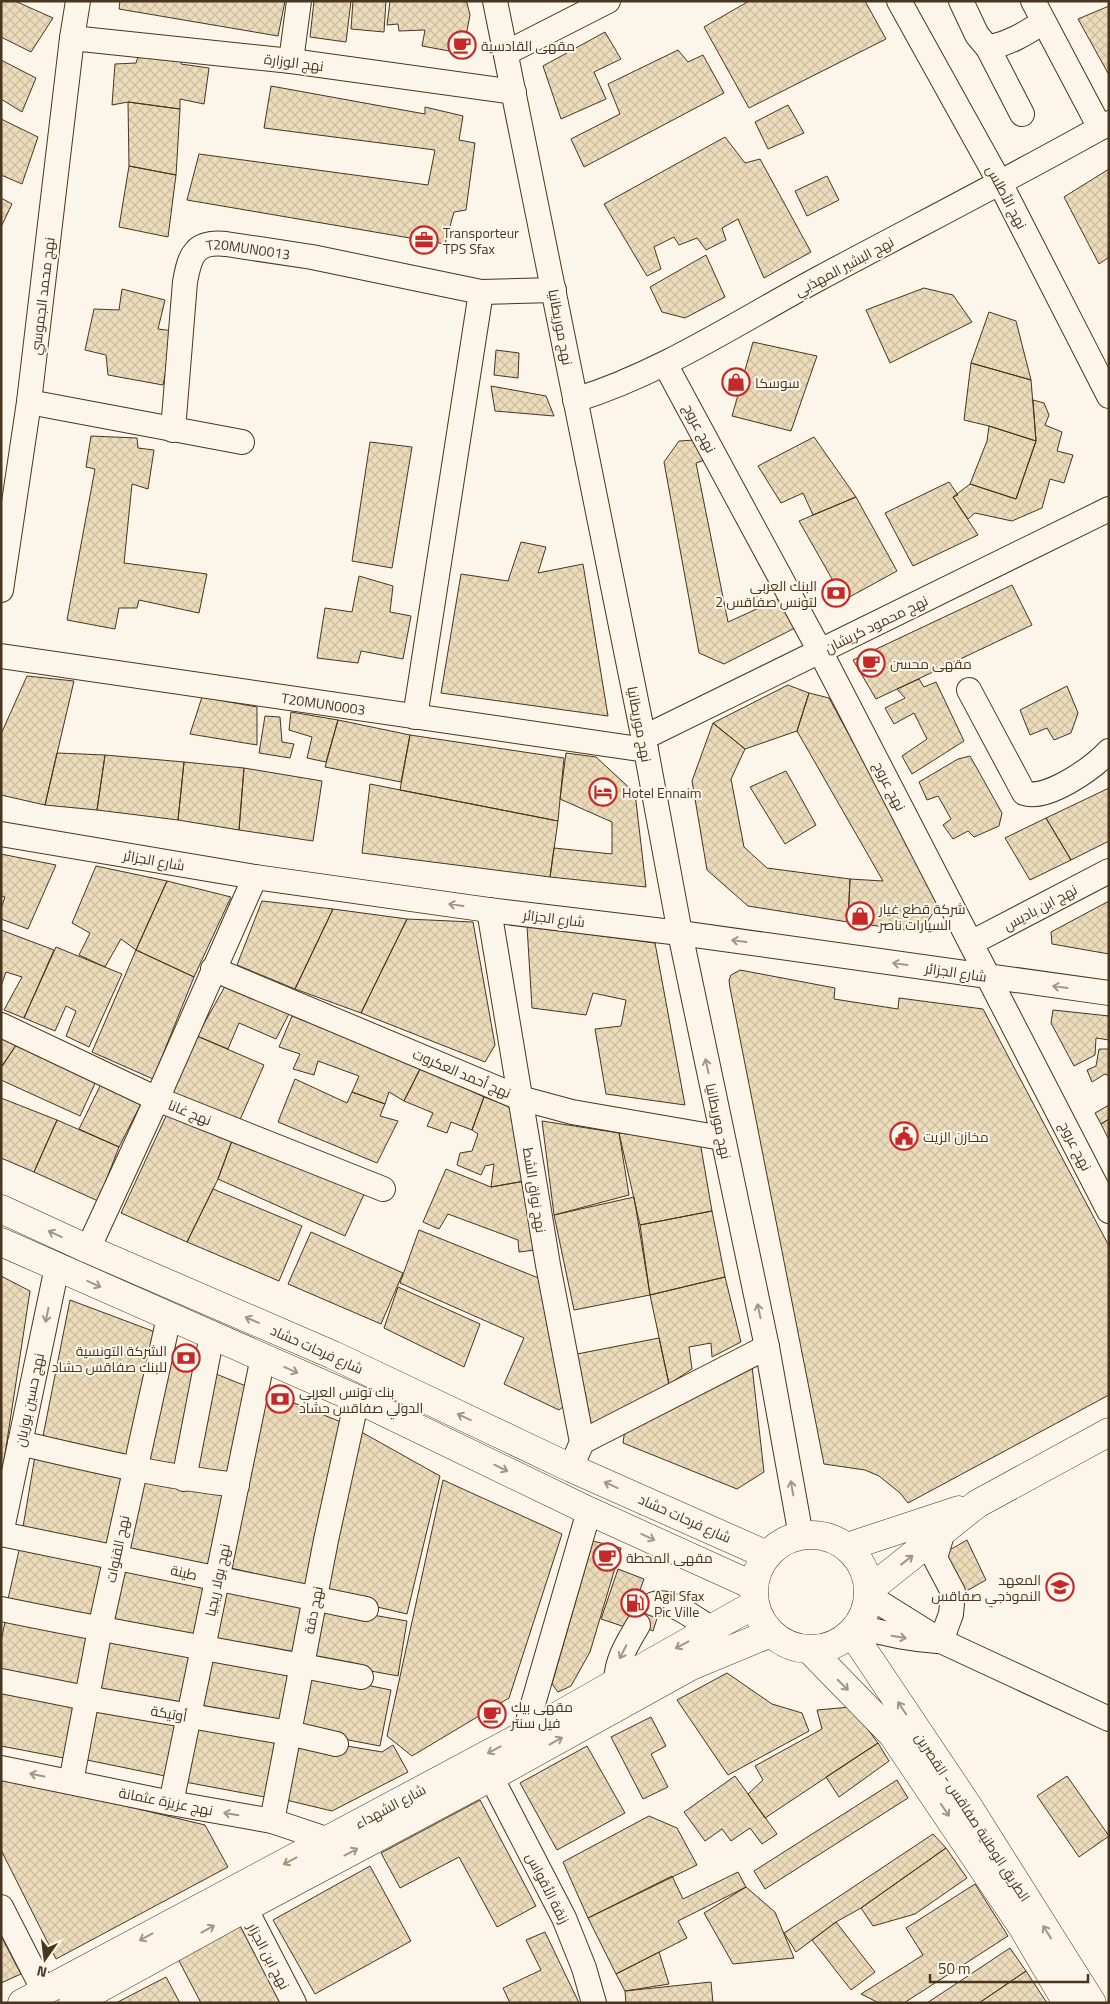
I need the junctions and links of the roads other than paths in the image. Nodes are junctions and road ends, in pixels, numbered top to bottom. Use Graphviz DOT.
graph roads {
  1 [pos="78,1"];
  2 [pos="299,1"];
  3 [pos="495,1"];
  4 [pos="608,1"];
  5 [pos="900,1"];
  6 [pos="961,1"];
  7 [pos="1032,1"];
  8 [pos="1044,22"];
  9 [pos="72,38"];
  10 [pos="988,48"];
  11 [pos="506,53"];
  12 [pos="291,61"];
  13 [pos="514,92"];
  14 [pos="1022,114"];
  15 [pos="1104,126"];
  16 [pos="1000,183"];
  17 [pos="554,290"];
  18 [pos="481,292"];
  19 [pos="666,364"];
  20 [pos="1109,396"];
  21 [pos="575,400"];
  22 [pos="29,402"];
  23 [pos="173,430"];
  24 [pos="242,442"];
  25 [pos="1109,509"];
  26 [pos="1,590"];
  27 [pos="820,651"];
  28 [pos="1,656"];
  29 [pos="969,690"];
  30 [pos="415,717"];
  31 [pos="645,744"];
  32 [pos="1109,751"];
  33 [pos="1,834"];
  34 [pos="1109,871"];
  35 [pos="255,877"];
  36 [pos="489,910"];
  37 [pos="680,933"];
  38 [pos="971,943"];
  39 [pos="213,969"];
  40 [pos="990,977"];
  41 [pos="1109,994"];
  42 [pos="1,1025"];
  43 [pos="520,1098"];
  44 [pos="157,1099"];
  45 [pos="722,1138"];
  46 [pos="382,1189"];
  47 [pos="1,1209"];
  48 [pos="1109,1211"];
  49 [pos="1,1242"];
  50 [pos="88,1249"];
  51 [pos="57,1267"];
  52 [pos="169,1317"];
  53 [pos="212,1335"];
  54 [pos="767,1347"];
  55 [pos="262,1357"];
  56 [pos="357,1399"];
  57 [pos="1109,1432"];
  58 [pos="582,1442"];
  59 [pos="20,1443"];
  60 [pos="571,1468"];
  61 [pos="135,1470"];
  62 [pos="184,1479"];
  63 [pos="237,1485"];
  64 [pos="5,1496"];
  65 [pos="977,1504"];
  66 [pos="589,1511"];
  67 [pos="943,1531"];
  68 [pos="1,1534"];
  69 [pos="801,1536"];
  70 [pos="847,1547"];
  71 [pos="767,1555"];
  72 [pos="115,1558"];
  73 [pos="216,1579"];
  74 [pos="869,1593"];
  75 [pos="754,1595"];
  76 [pos="316,1599"];
  77 [pos="654,1604"];
  78 [pos="1,1609"];
  79 [pos="366,1609"];
  80 [pos="638,1625"];
  81 [pos="100,1629"];
  82 [pos="712,1629"];
  83 [pos="855,1630"];
  84 [pos="771,1633"];
  85 [pos="941,1641"];
  86 [pos="204,1646"];
  87 [pos="809,1650"];
  88 [pos="302,1666"];
  89 [pos="361,1677"];
  90 [pos="1,1681"];
  91 [pos="616,1681"];
  92 [pos="86,1698"];
  93 [pos="190,1716"];
  94 [pos="1109,1719"];
  95 [pos="289,1733"];
  96 [pos="524,1734"];
  97 [pos="336,1744"];
  98 [pos="1,1768"];
  99 [pos="491,1777"];
  100 [pos="70,1782"];
  101 [pos="171,1803"];
  102 [pos="272,1821"];
  103 [pos="329,1840"];
  104 [pos="1,1907"];
  105 [pos="245,1908"];
  106 [pos="33,1997"];
  107 [pos="73,2003"];
  108 [pos="294,2003"];
  109 [pos="594,2003"];
  110 [pos="1067,2003"];
  111 [pos="1092,2003"];
  1 -- 9 [label="street, نهج محمد الجموسي"];
  2 -- 12 [label="street"];
  3 -- 11 [label="street, نهج موريطانيا"];
  4 -- 11 [label="street"];
  5 -- 16 [label="street, نهج الأطلس"];
  6 -- 10 [label="street"];
  7 -- 8 [label="street"];
  8 -- 10 [label="street"];
  8 -- 15 [label="street"];
  9 -- 12 [label="street, نهج الوزارة"];
  9 -- 22 [label="street, نهج محمد الجموسي"];
  10 -- 14 [label="street"];
  11 -- 13 [label="street, نهج موريطانيا"];
  12 -- 13 [label="street, نهج الوزارة"];
  13 -- 17 [label="street, نهج موريطانيا"];
  15 -- 16 [label="street, نهج البشير المهذبي"];
  16 -- 19 [label="street, نهج البشير المهذبي"];
  16 -- 20 [label="street, نهج الأطلس"];
  17 -- 18 [label="street"];
  17 -- 21 [label="street, نهج موريطانيا"];
  18 -- 23 [label="street, T20MUN0013"];
  18 -- 30 [label="street"];
  19 -- 21 [label="street, نهج البشير المهذبي"];
  19 -- 27 [label="street, نهج عروج"];
  21 -- 31 [label="street, نهج موريطانيا"];
  22 -- 23 [label="street"];
  22 -- 26 [label="street, نهج محمد الجموسي"];
  23 -- 24 [label="street"];
  25 -- 27 [label="street, نهج محمود كريشان"];
  27 -- 31 [label="street, نهج محمود كريشان"];
  27 -- 38 [label="street, نهج عروج"];
  28 -- 30 [label="street, T20MUN0003"];
  29 -- 32 [label="street"];
  30 -- 31 [label="street, T20MUN0003"];
  31 -- 37 [label="street, نهج موريطانيا"];
  33 -- 35 [label="street, شارع الجزائر"];
  34 -- 38 [label="street, نهج ابن باديس"];
  36 -- 35 [label="street, شارع الجزائر, one-way"];
  35 -- 39 [label="street"];
  36 -- 37 [label="street, شارع الجزائر"];
  36 -- 43 [label="street, نهج نواق الشط"];
  40 -- 37 [label="street, شارع الجزائر, one-way"];
  45 -- 37 [label="street, نهج موريطانيا, one-way"];
  38 -- 40 [label="street, نهج عروج"];
  39 -- 43 [label="street, نهج أحمد العكروت"];
  39 -- 44 [label="street"];
  41 -- 40 [label="street, شارع الجزائر, one-way"];
  40 -- 48 [label="street, نهج عروج"];
  42 -- 44 [label="street, نهج غانا"];
  43 -- 45 [label="street, نهج أحمد العكروت"];
  43 -- 58 [label="street, نهج نواق الشط"];
  44 -- 46 [label="street, نهج غانا"];
  44 -- 50 [label="street"];
  54 -- 45 [label="street, نهج موريطانيا, one-way"];
  50 -- 47 [label="main road, شارع فرحات حشاد, one-way"];
  49 -- 51 [label="main road"];
  60 -- 50 [label="main road, شارع فرحات حشاد, one-way"];
  51 -- 52 [label="main road, one-way"];
  51 -- 59 [label="street, نهج حسين بوزيان, one-way"];
  52 -- 53 [label="main road"];
  52 -- 61 [label="street, نهج القنوات"];
  53 -- 55 [label="main road"];
  53 -- 62 [label="street"];
  54 -- 58 [label="street"];
  69 -- 54 [label="street, نهج موريطانيا, one-way"];
  55 -- 56 [label="main road, one-way"];
  55 -- 63 [label="street, نهج بولا ريجيا"];
  56 -- 66 [label="main road, one-way"];
  56 -- 76 [label="street, نهج دقة"];
  57 -- 65 [label="main road"];
  58 -- 60 [label="street"];
  59 -- 61 [label="street"];
  59 -- 64 [label="street, نهج حسين بوزيان"];
  71 -- 60 [label="main road, شارع فرحات حشاد, one-way"];
  61 -- 62 [label="street"];
  61 -- 72 [label="street, نهج القنوات"];
  62 -- 63 [label="street"];
  63 -- 73 [label="street, نهج بولا ريجيا"];
  64 -- 68 [label="street, نهج حسين بوزيان"];
  65 -- 67 [label="main road"];
  65 -- 70 [label="main road"];
  66 -- 75 [label="main road, one-way"];
  66 -- 96 [label="street"];
  74 -- 67 [label="main road, one-way"];
  67 -- 85 [label="street"];
  68 -- 72 [label="street, طينة"];
  69 -- 70 [label="main road"];
  69 -- 71 [label="main road"];
  70 -- 74 [label="main road"];
  71 -- 75 [label="main road"];
  72 -- 73 [label="street, طينة"];
  72 -- 81 [label="street, نهج القنوات"];
  73 -- 76 [label="street, طينة"];
  73 -- 86 [label="street, نهج بولا ريجيا"];
  74 -- 83 [label="main road"];
  74 -- 85 [label="street"];
  75 -- 82 [label="main road, شارع الشهداء"];
  75 -- 84 [label="main road"];
  76 -- 79 [label="street, طينة"];
  76 -- 88 [label="street, نهج دقة"];
  77 -- 82 [label="street"];
  78 -- 81 [label="street"];
  80 -- 91 [label="street, one-way"];
  81 -- 86 [label="street"];
  81 -- 92 [label="street, نهج القنوات"];
  82 -- 91 [label="main road, شارع الشهداء, one-way"];
  83 -- 85 [label="street, one-way"];
  83 -- 87 [label="main road"];
  111 -- 83 [label="main road, الطريق الوطنية صفاقس - القصرين, one-way"];
  84 -- 87 [label="main road"];
  99 -- 84 [label="main road, شارع الشهداء, one-way"];
  85 -- 94 [label="street"];
  86 -- 88 [label="street"];
  86 -- 93 [label="street, نهج بولا ريجيا"];
  87 -- 110 [label="main road, الطريق الوطنية صفاقس - القصرين, one-way"];
  88 -- 89 [label="street"];
  88 -- 95 [label="street, نهج دقة"];
  90 -- 92 [label="street, أوتيكة"];
  91 -- 96 [label="main road, شارع الشهداء"];
  92 -- 93 [label="street, أوتيكة"];
  92 -- 100 [label="street, نهج القنوات"];
  93 -- 95 [label="street, أوتيكة"];
  93 -- 101 [label="street, نهج بولا ريجيا"];
  95 -- 97 [label="street, أوتيكة"];
  95 -- 102 [label="street, نهج دقة"];
  96 -- 103 [label="main road, شارع الشهداء, one-way"];
  100 -- 98 [label="street, نهج عزيزة عثمانة, one-way"];
  105 -- 99 [label="main road, شارع الشهداء, one-way"];
  99 -- 109 [label="street, زنقة الأقواس"];
  100 -- 101 [label="street, نهج عزيزة عثمانة"];
  102 -- 101 [label="street, نهج عزيزة عثمانة, one-way"];
  102 -- 103 [label="street, نهج عزيزة عثمانة"];
  103 -- 106 [label="main road, شارع الشهداء, one-way"];
  104 -- 106 [label="street"];
  107 -- 105 [label="main road, شارع الشهداء, one-way"];
  105 -- 108 [label="street, نهج ابن الجزار"];
}
